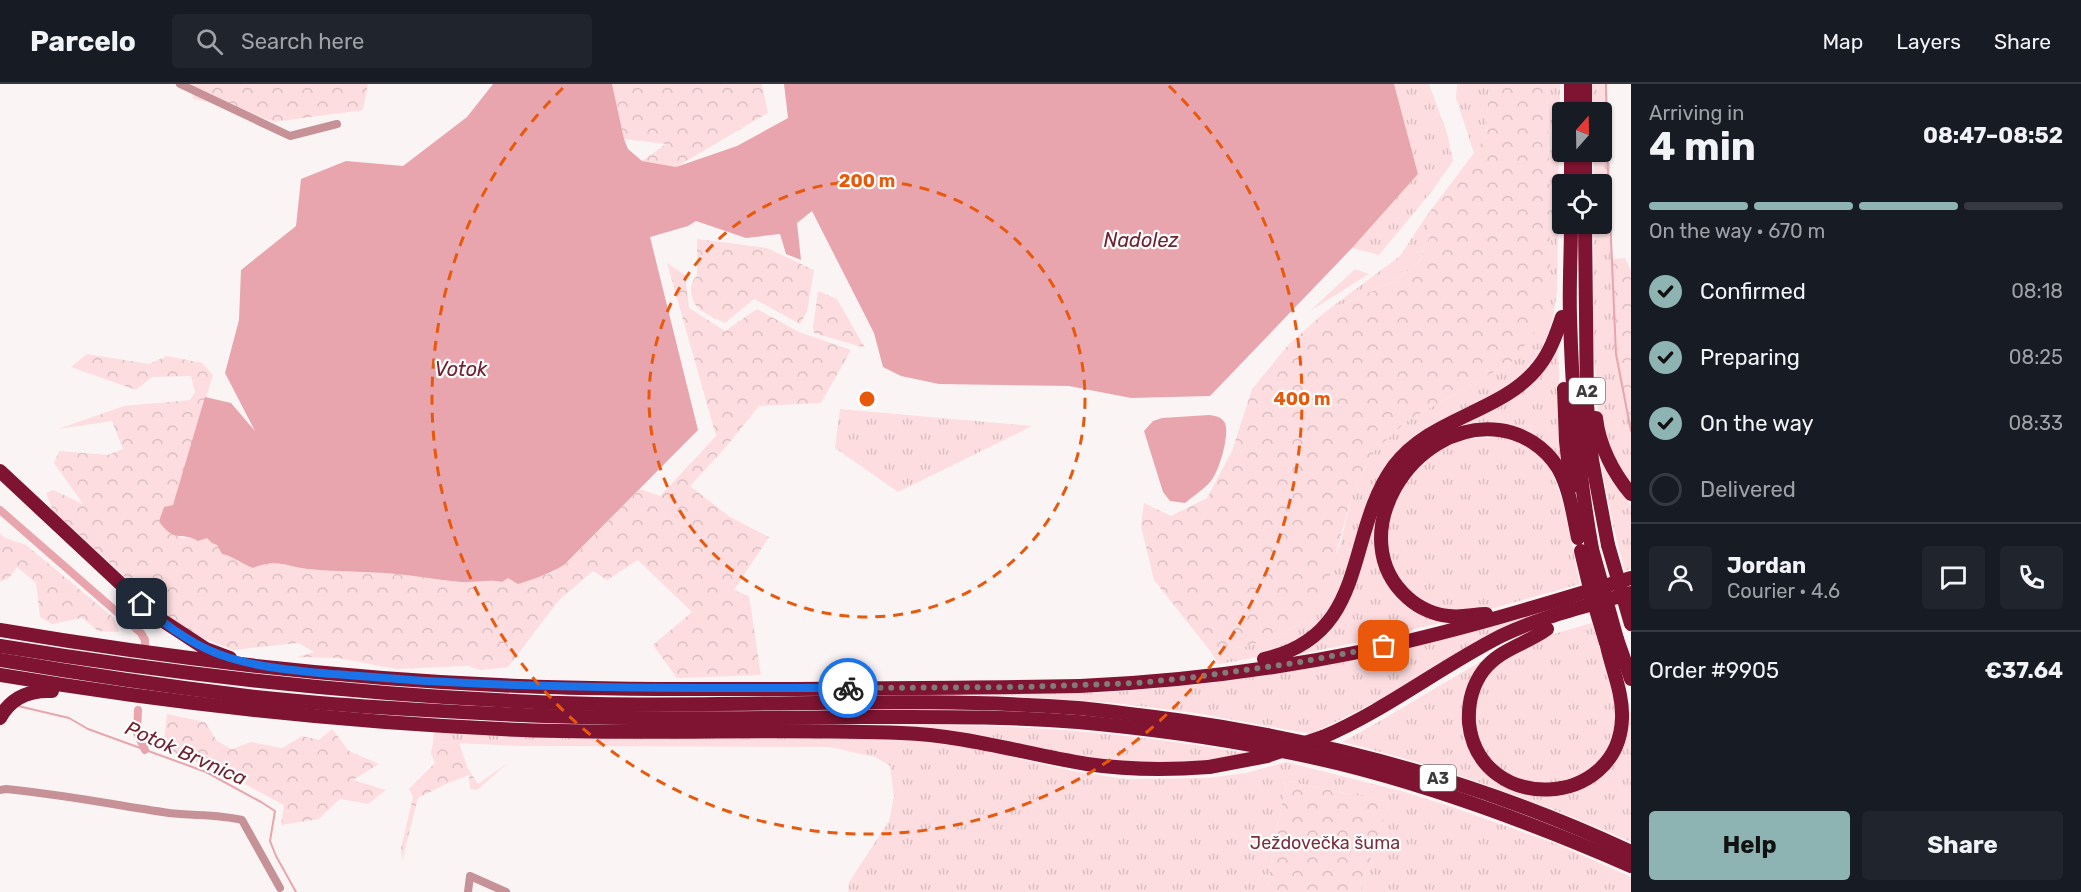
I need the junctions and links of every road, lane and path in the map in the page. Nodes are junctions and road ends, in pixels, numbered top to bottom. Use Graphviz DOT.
graph roads {
  1 [pos="180,84"];
  2 [pos="1571,84"];
  3 [pos="1585,84"];
  4 [pos="1571,102"];
  5 [pos="1586,102"];
  6 [pos="337,124"];
  7 [pos="1569,234"];
  8 [pos="1571,234"];
  9 [pos="1585,234"];
  10 [pos="1585,279"];
  11 [pos="1562,317"];
  12 [pos="0,471"];
  13 [pos="1631,494"];
  14 [pos="1584,546"];
  15 [pos="1631,578"];
  16 [pos="1631,593"];
  17 [pos="1631,603"];
  18 [pos="1495,618"];
  19 [pos="1631,624"];
  20 [pos="1547,629"];
  21 [pos="0,630"];
  22 [pos="1610,642"];
  23 [pos="0,646"];
  24 [pos="0,660"];
  25 [pos="279,669"];
  26 [pos="0,675"];
  27 [pos="1195,677"];
  28 [pos="1631,679"];
  29 [pos="1423,681"];
  30 [pos="93,691"];
  31 [pos="1631,699"];
  32 [pos="1,715"];
  33 [pos="0,790"];
  34 [pos="1631,852"];
  35 [pos="1631,866"];
  36 [pos="280,888"];
  37 [pos="468,892"];
  38 [pos="506,892"];
  1 -- 6 [label="street"];
  2 -- 4 [label="highway"];
  3 -- 5 [label="highway"];
  7 -- 11 [label="highway"];
  8 -- 14 [label="highway, A2"];
  9 -- 10 [label="highway, A2"];
  10 -- 13 [label="highway"];
  10 -- 19 [label="highway, A2, bridge"];
  11 -- 14 [label="highway"];
  11 -- 27 [label="highway"];
  12 -- 25 [label="highway"];
  14 -- 18 [label="highway"];
  14 -- 22 [label="highway, bridge"];
  15 -- 18 [label="highway"];
  16 -- 29 [label="highway"];
  17 -- 20 [label="highway"];
  18 -- 27 [label="highway"];
  20 -- 22 [label="highway"];
  20 -- 29 [label="highway"];
  21 -- 25 [label="highway"];
  22 -- 28 [label="highway"];
  22 -- 31 [label="highway"];
  23 -- 34 [label="highway, A3"];
  24 -- 35 [label="highway, A3"];
  25 -- 27 [label="highway"];
  26 -- 30 [label="highway"];
  29 -- 30 [label="highway, bridge"];
  30 -- 32 [label="highway"];
  33 -- 36 [label="street"];
  37 -- 38 [label="street"];
}
